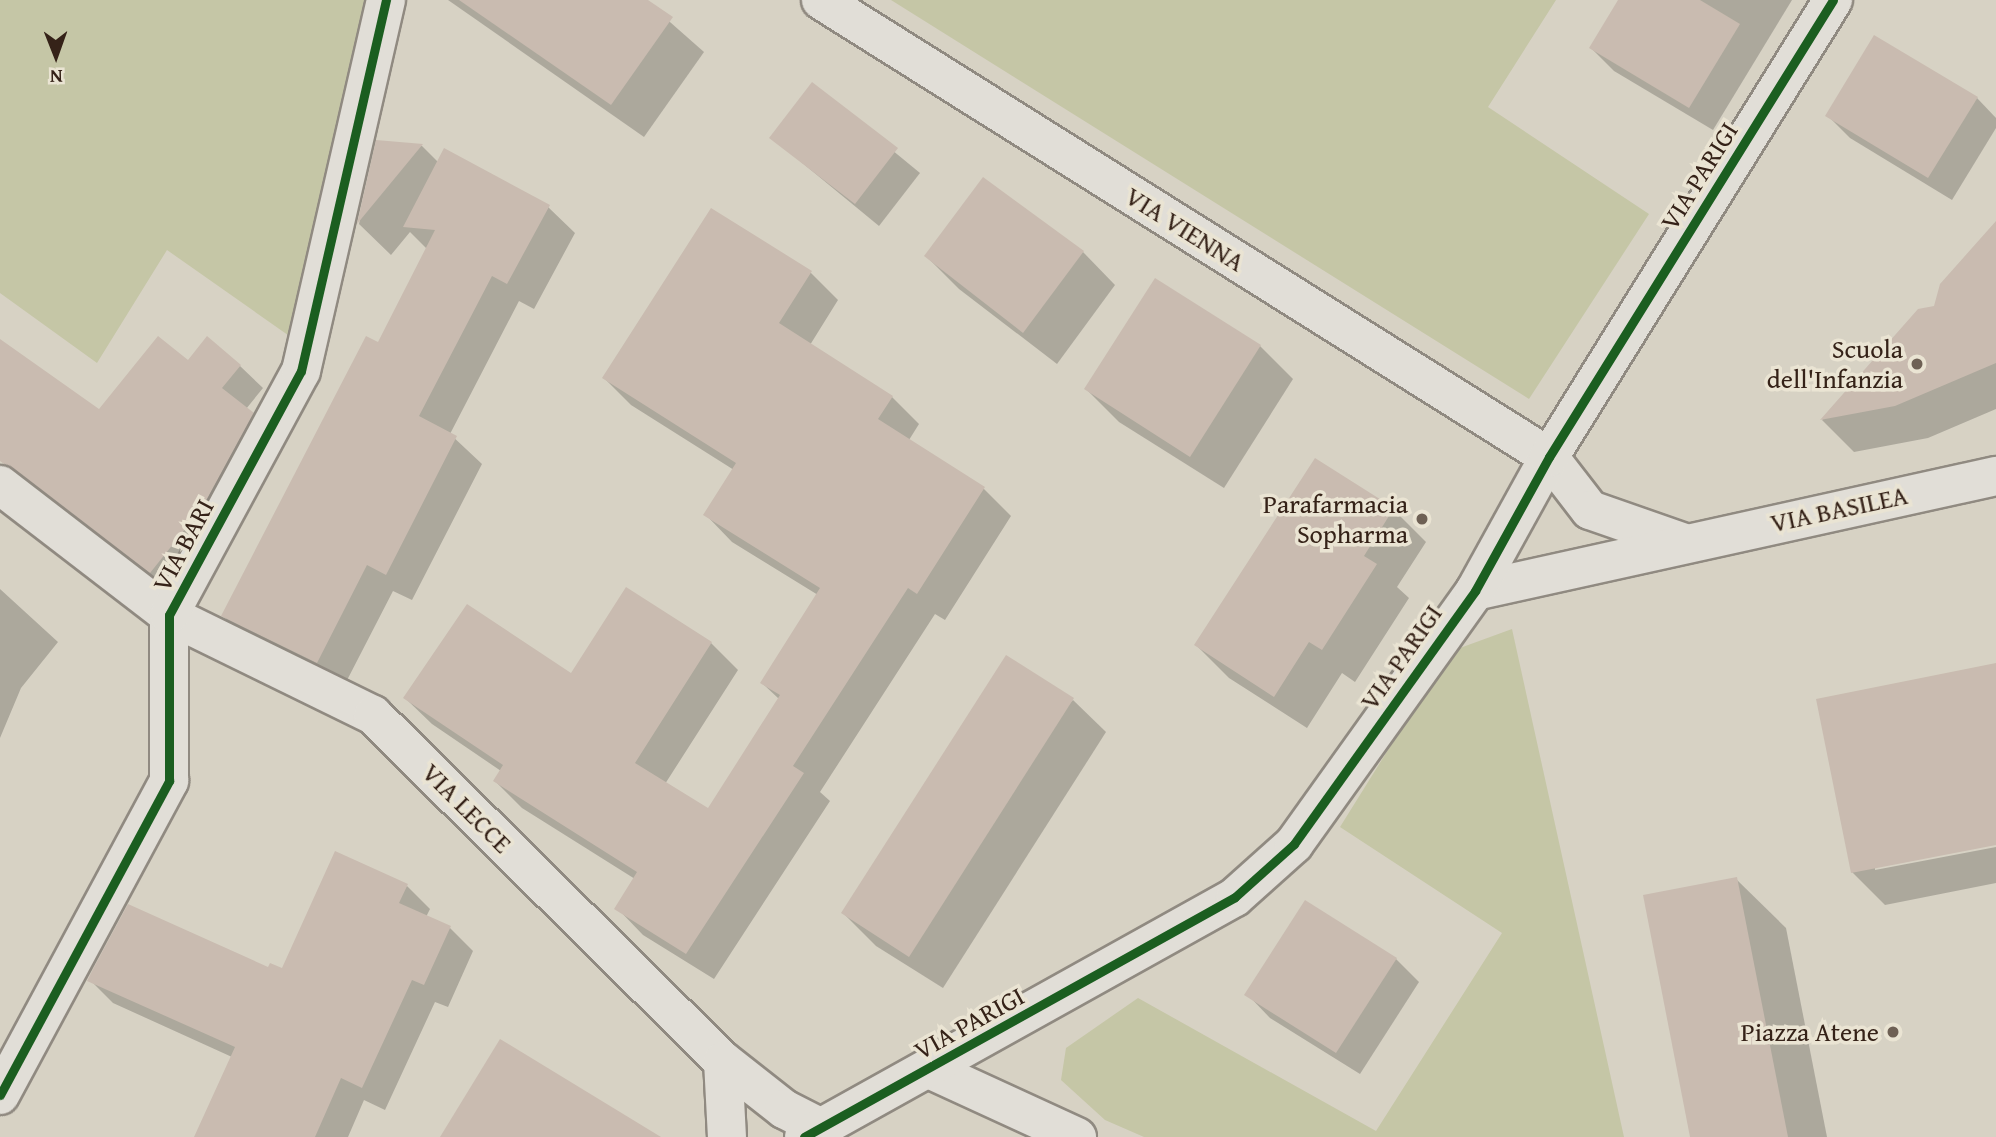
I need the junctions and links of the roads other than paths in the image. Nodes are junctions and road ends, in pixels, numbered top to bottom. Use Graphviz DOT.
graph roads {
  1 [pos="386,0"];
  2 [pos="821,0"];
  3 [pos="1833,0"];
  4 [pos="1549,457"];
  5 [pos="1996,476"];
  6 [pos="0,485"];
  7 [pos="1682,542"];
  8 [pos="1475,591"];
  9 [pos="169,615"];
  10 [pos="723,1061"];
  11 [pos="929,1069"];
  12 [pos="0,1095"];
  13 [pos="811,1132"];
  14 [pos="727,1137"];
  15 [pos="1077,1137"];
  1 -- 9 [label="street, VIA BARI"];
  2 -- 4 [label="street, VIA VIENNA"];
  3 -- 4 [label="street, VIA PARIGI"];
  4 -- 7 [label="street"];
  4 -- 8 [label="street, VIA PARIGI"];
  5 -- 7 [label="street, VIA BASILEA"];
  6 -- 9 [label="street, VIA LECCE"];
  7 -- 8 [label="street, VIA BASILEA"];
  8 -- 11 [label="street, VIA PARIGI"];
  9 -- 10 [label="street, VIA LECCE"];
  9 -- 12 [label="street, VIA BARI"];
  10 -- 13 [label="street, VIA LECCE"];
  10 -- 14 [label="street"];
  11 -- 13 [label="street, VIA PARIGI"];
  11 -- 15 [label="street"];
}
